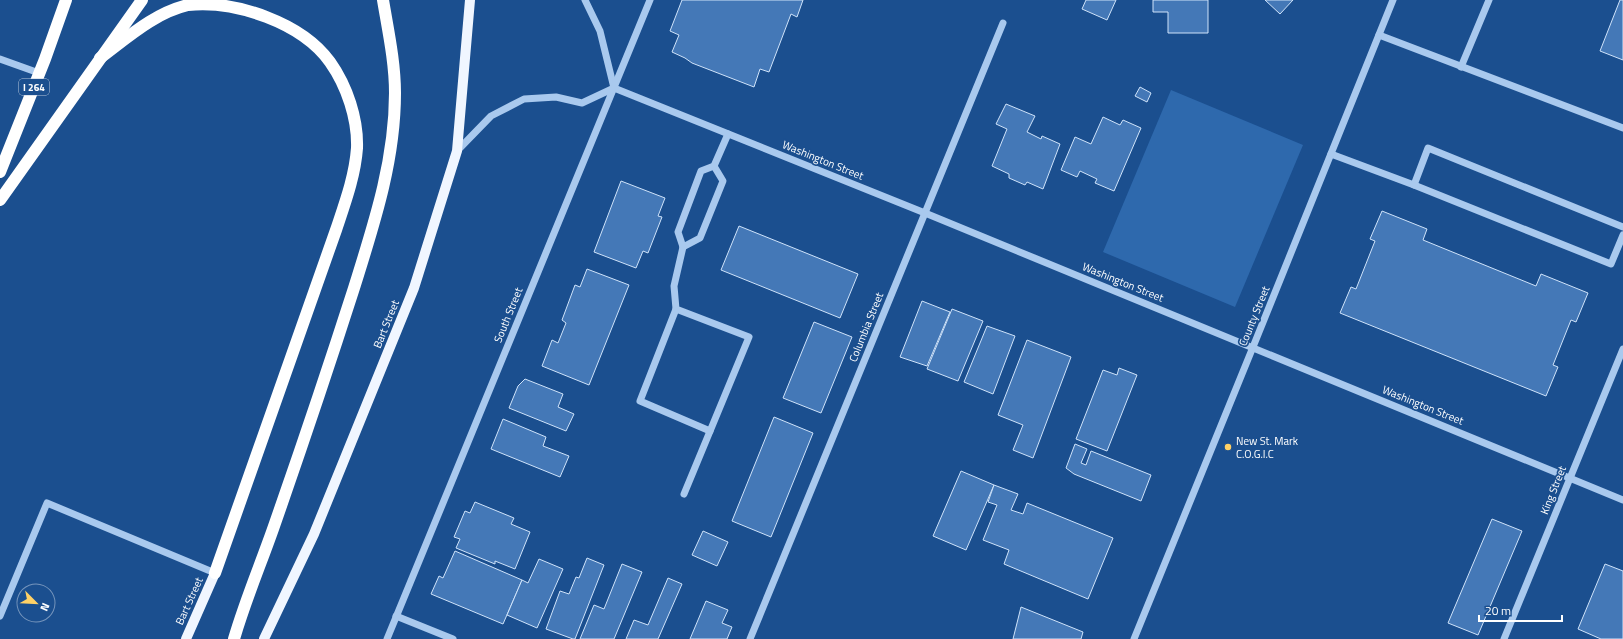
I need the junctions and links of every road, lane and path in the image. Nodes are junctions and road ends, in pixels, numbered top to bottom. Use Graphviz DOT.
graph roads {
  1 [pos="66,0"];
  2 [pos="142,0"];
  3 [pos="382,0"];
  4 [pos="470,0"];
  5 [pos="585,0"];
  6 [pos="650,0"];
  7 [pos="1393,0"];
  8 [pos="1489,0"];
  9 [pos="1003,23"];
  10 [pos="1379,35"];
  11 [pos="100,58"];
  12 [pos="0,59"];
  13 [pos="1461,67"];
  14 [pos="39,73"];
  15 [pos="614,88"];
  16 [pos="1623,128"];
  17 [pos="728,134"];
  18 [pos="457,152"];
  19 [pos="1331,154"];
  20 [pos="714,166"];
  21 [pos="0,172"];
  22 [pos="1414,185"];
  23 [pos="0,200"];
  24 [pos="925,213"];
  25 [pos="1623,227"];
  26 [pos="1623,235"];
  27 [pos="682,247"];
  28 [pos="676,309"];
  29 [pos="1253,347"];
  30 [pos="1623,349"];
  31 [pos="710,431"];
  32 [pos="1570,478"];
  33 [pos="684,494"];
  34 [pos="1623,500"];
  35 [pos="215,573"];
  36 [pos="0,616"];
  37 [pos="396,616"];
  38 [pos="186,639"];
  39 [pos="234,639"];
  40 [pos="264,639"];
  41 [pos="387,639"];
  42 [pos="453,639"];
  43 [pos="750,639"];
  44 [pos="1134,639"];
  45 [pos="1504,639"];
  1 -- 14 [label="highway, I 264"];
  2 -- 11 [label="highway"];
  3 -- 39 [label="highway"];
  4 -- 18 [label="main road, Bart Street"];
  5 -- 15 [label="street"];
  6 -- 15 [label="street, South Street"];
  7 -- 10 [label="street, County Street"];
  8 -- 13 [label="street"];
  9 -- 24 [label="street, Columbia Street"];
  10 -- 13 [label="street"];
  10 -- 19 [label="street, County Street"];
  11 -- 23 [label="highway"];
  11 -- 35 [label="highway"];
  12 -- 14 [label="street"];
  13 -- 16 [label="street"];
  14 -- 21 [label="highway, I 264"];
  15 -- 17 [label="street, Washington Street"];
  15 -- 18 [label="street"];
  15 -- 37 [label="street, South Street"];
  17 -- 20 [label="street"];
  17 -- 24 [label="street, Washington Street"];
  18 -- 40 [label="main road, Bart Street"];
  19 -- 22 [label="street"];
  19 -- 29 [label="street, County Street"];
  20 -- 27 [label="street"];
  20 -- 27 [label="street"];
  22 -- 25 [label="street"];
  22 -- 26 [label="street"];
  24 -- 29 [label="street, Washington Street"];
  24 -- 43 [label="street, Columbia Street"];
  27 -- 28 [label="street"];
  28 -- 31 [label="street"];
  28 -- 31 [label="street"];
  29 -- 32 [label="street, Washington Street"];
  29 -- 44 [label="street, County Street"];
  30 -- 32 [label="street, King Street"];
  31 -- 33 [label="street"];
  32 -- 34 [label="street, Washington Street"];
  32 -- 45 [label="street, King Street"];
  35 -- 36 [label="street"];
  35 -- 38 [label="main road, Bart Street"];
  37 -- 41 [label="street, South Street"];
  37 -- 42 [label="street"];
}
